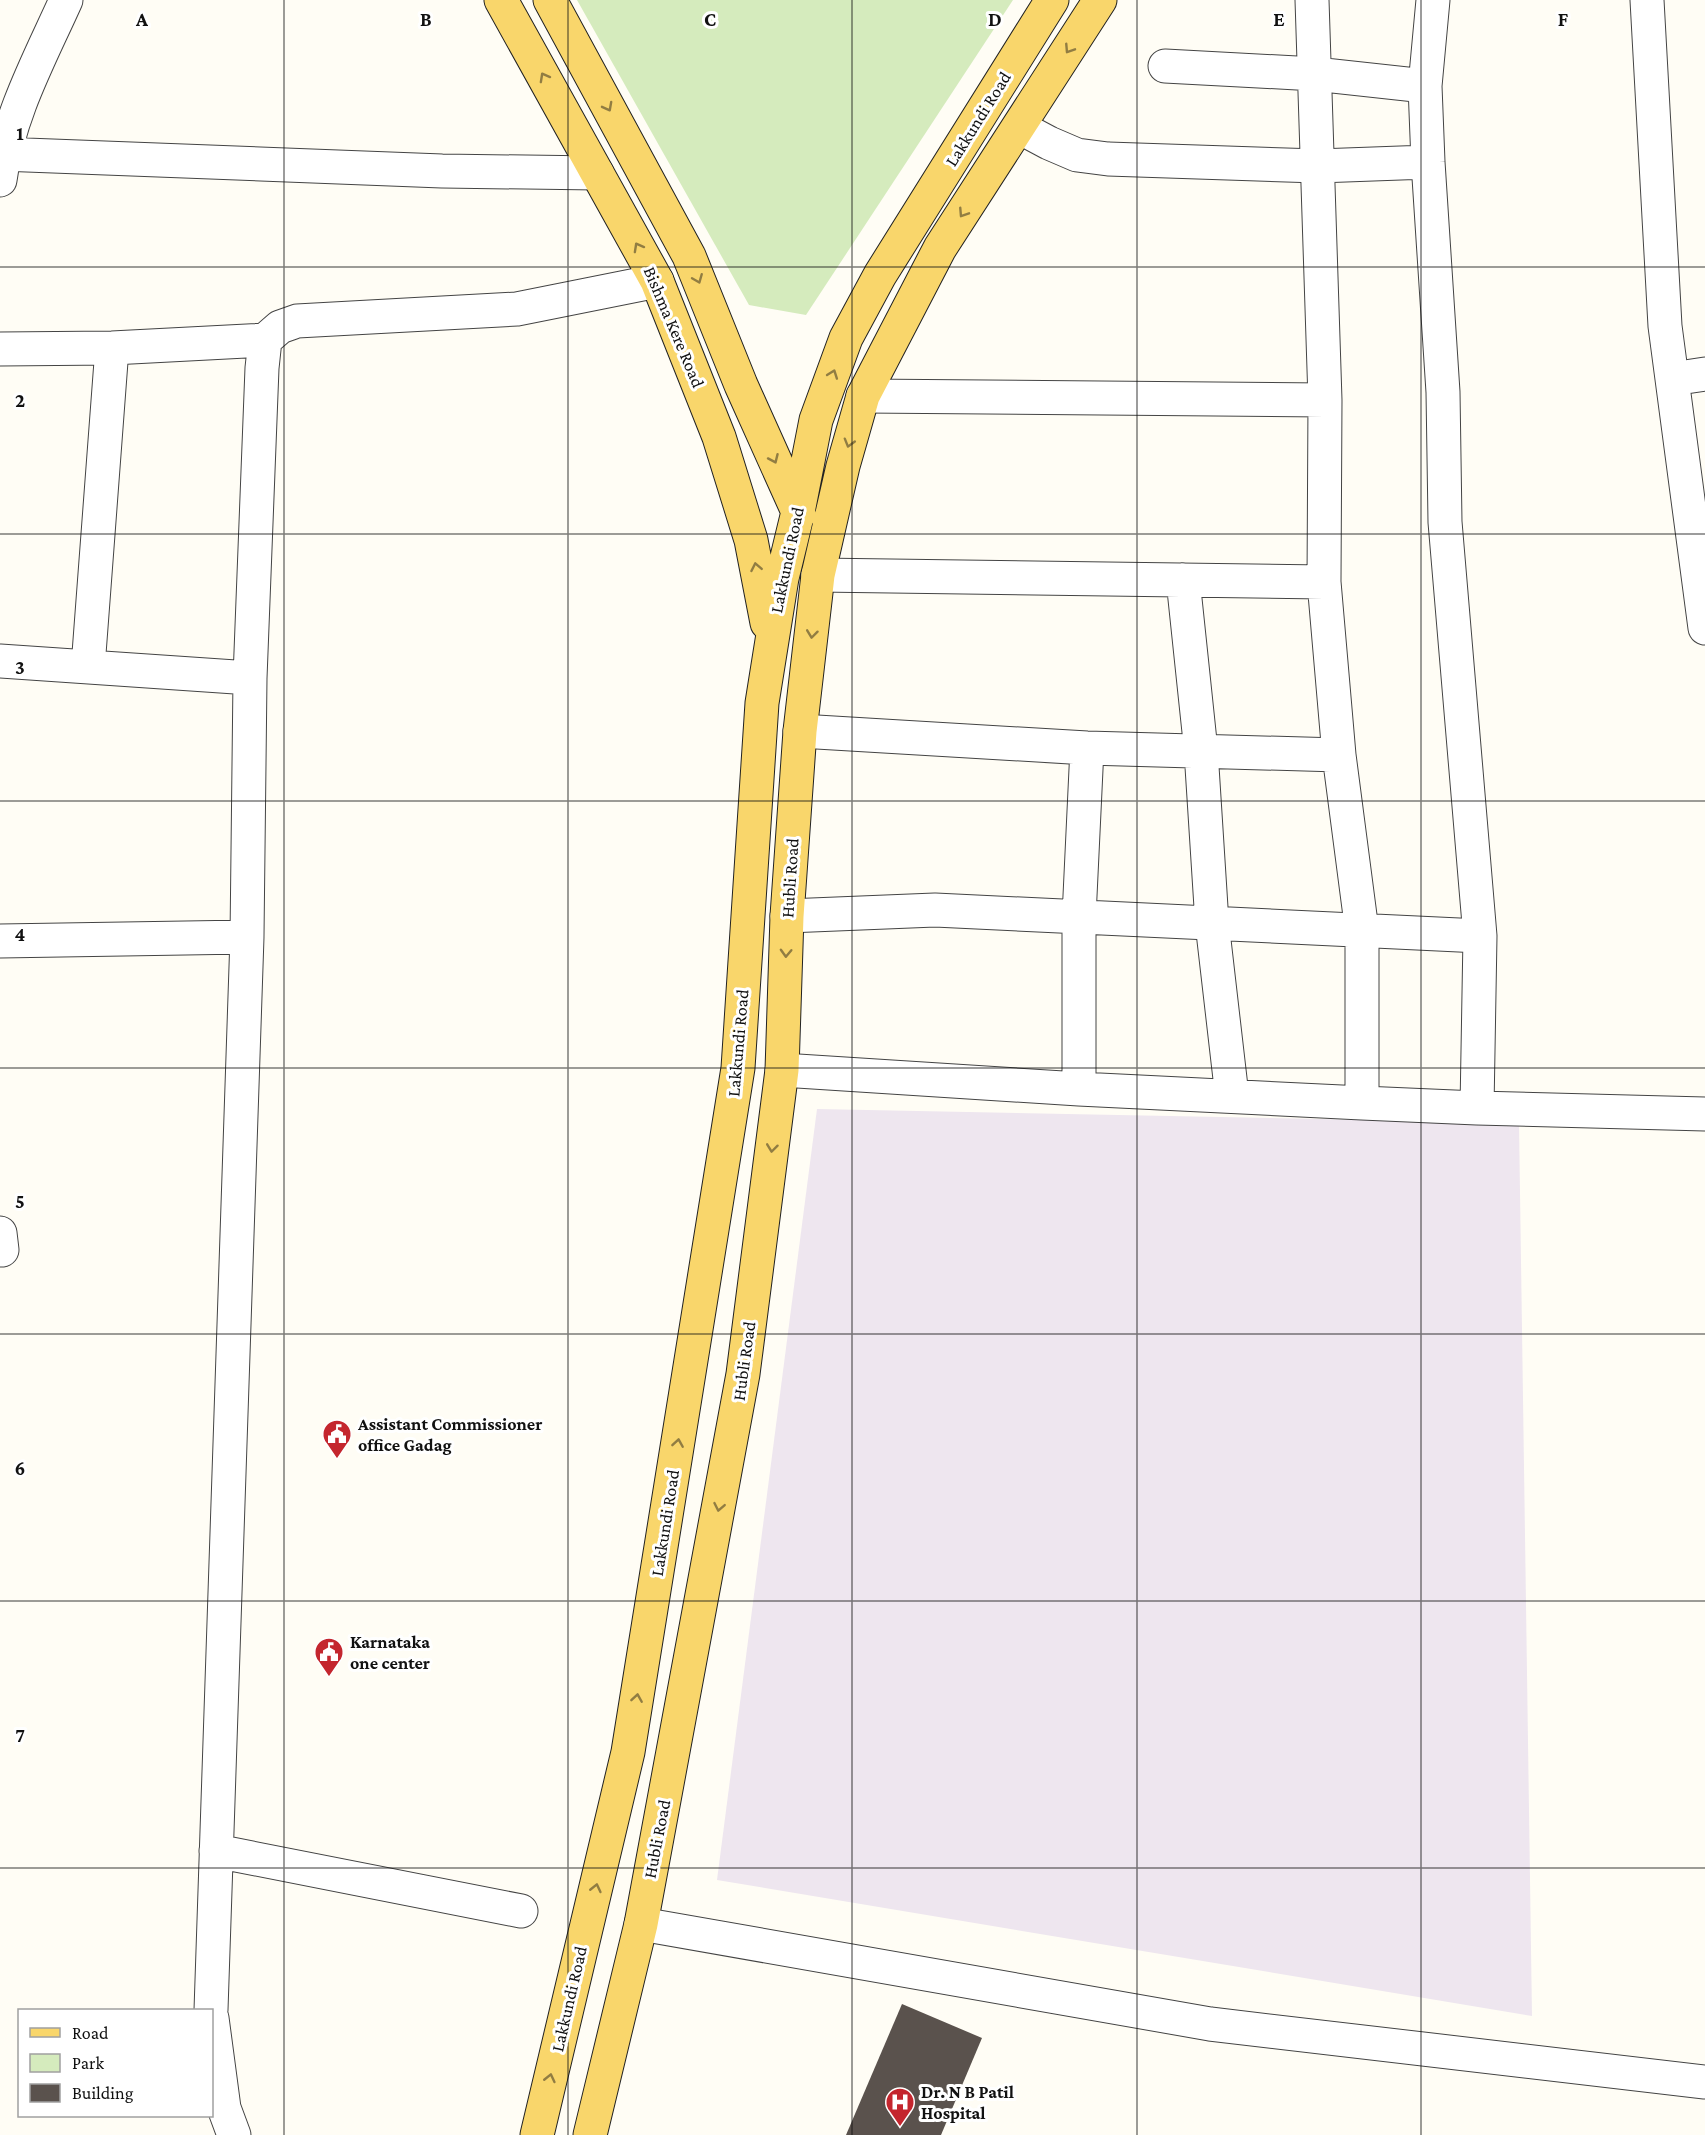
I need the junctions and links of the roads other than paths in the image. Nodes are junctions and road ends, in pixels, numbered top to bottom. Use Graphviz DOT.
graph roads {
  1 [pos="66,0"];
  2 [pos="501,0"];
  3 [pos="550,0"];
  4 [pos="1052,0"];
  5 [pos="1100,0"];
  6 [pos="1312,0"];
  7 [pos="1432,0"];
  8 [pos="1647,0"];
  9 [pos="1165,66"];
  10 [pos="1315,74"];
  11 [pos="1425,86"];
  12 [pos="1019,127"];
  13 [pos="1428,162"];
  14 [pos="1,163"];
  15 [pos="1318,166"];
  16 [pos="597,173"];
  17 [pos="657,281"];
  18 [pos="265,340"];
  19 [pos="112,348"];
  20 [pos="0,349"];
  21 [pos="1705,375"];
  22 [pos="1672,379"];
  23 [pos="863,396"];
  24 [pos="1325,400"];
  25 [pos="798,512"];
  26 [pos="818,575"];
  27 [pos="1183,580"];
  28 [pos="1324,582"];
  29 [pos="1705,628"];
  30 [pos="771,645"];
  31 [pos="0,661"];
  32 [pos="88,667"];
  33 [pos="250,678"];
  34 [pos="800,731"];
  35 [pos="1087,747"];
  36 [pos="1201,751"];
  37 [pos="1339,755"];
  38 [pos="787,916"];
  39 [pos="1079,917"];
  40 [pos="1212,923"];
  41 [pos="1362,931"];
  42 [pos="1480,936"];
  43 [pos="247,937"];
  44 [pos="0,941"];
  45 [pos="782,1070"];
  46 [pos="1079,1089"];
  47 [pos="1232,1096"];
  48 [pos="1362,1103"];
  49 [pos="1477,1108"];
  50 [pos="1705,1113"];
  51 [pos="216,1851"];
  52 [pos="521,1911"];
  53 [pos="641,1924"];
  54 [pos="211,2009"];
  55 [pos="213,2026"];
  56 [pos="1705,2082"];
  57 [pos="234,2135"];
  58 [pos="537,2135"];
  59 [pos="590,2135"];
  1 -- 14 [label="street"];
  16 -- 2 [label="main road, Bishma Kere Road, one-way"];
  3 -- 25 [label="main road, one-way"];
  25 -- 4 [label="main road, Lakkundi Road, one-way"];
  5 -- 12 [label="main road, Lakkundi Road, one-way"];
  6 -- 10 [label="street"];
  7 -- 11 [label="street"];
  8 -- 22 [label="street"];
  9 -- 10 [label="street"];
  10 -- 11 [label="street"];
  10 -- 15 [label="street"];
  11 -- 13 [label="street"];
  12 -- 15 [label="street"];
  12 -- 23 [label="main road, Lakkundi Road, one-way"];
  13 -- 15 [label="street"];
  13 -- 42 [label="street"];
  14 -- 16 [label="street"];
  15 -- 24 [label="street"];
  17 -- 16 [label="main road, Bishma Kere Road, one-way"];
  17 -- 18 [label="street"];
  30 -- 17 [label="main road, Bishma Kere Road, one-way"];
  18 -- 19 [label="street"];
  18 -- 33 [label="street"];
  19 -- 20 [label="street"];
  19 -- 32 [label="street"];
  21 -- 22 [label="street"];
  22 -- 29 [label="street"];
  23 -- 24 [label="street"];
  23 -- 26 [label="main road, Lakkundi Road, one-way"];
  24 -- 28 [label="street"];
  25 -- 26 [label="main road"];
  25 -- 30 [label="main road, Lakkundi Road"];
  26 -- 27 [label="street"];
  26 -- 34 [label="main road, Hubli Road, one-way"];
  27 -- 28 [label="street"];
  27 -- 36 [label="street"];
  28 -- 37 [label="street"];
  58 -- 30 [label="main road, Lakkundi Road, one-way"];
  31 -- 32 [label="street"];
  32 -- 33 [label="street"];
  33 -- 43 [label="street"];
  34 -- 35 [label="street"];
  34 -- 38 [label="main road, Hubli Road"];
  35 -- 36 [label="street"];
  35 -- 39 [label="street"];
  36 -- 37 [label="street"];
  36 -- 40 [label="street"];
  37 -- 41 [label="street"];
  38 -- 39 [label="street"];
  38 -- 45 [label="main road, Hubli Road, one-way"];
  39 -- 40 [label="street"];
  39 -- 46 [label="street"];
  40 -- 41 [label="street"];
  40 -- 47 [label="street"];
  41 -- 42 [label="street"];
  41 -- 48 [label="street"];
  42 -- 49 [label="street"];
  43 -- 44 [label="street"];
  43 -- 51 [label="street"];
  45 -- 46 [label="street"];
  45 -- 53 [label="main road, Hubli Road, one-way"];
  46 -- 47 [label="street"];
  47 -- 48 [label="street"];
  48 -- 49 [label="street"];
  49 -- 50 [label="street"];
  51 -- 52 [label="street"];
  51 -- 54 [label="street"];
  53 -- 56 [label="street"];
  53 -- 59 [label="main road, Hubli Road"];
  55 -- 57 [label="street"];
}
